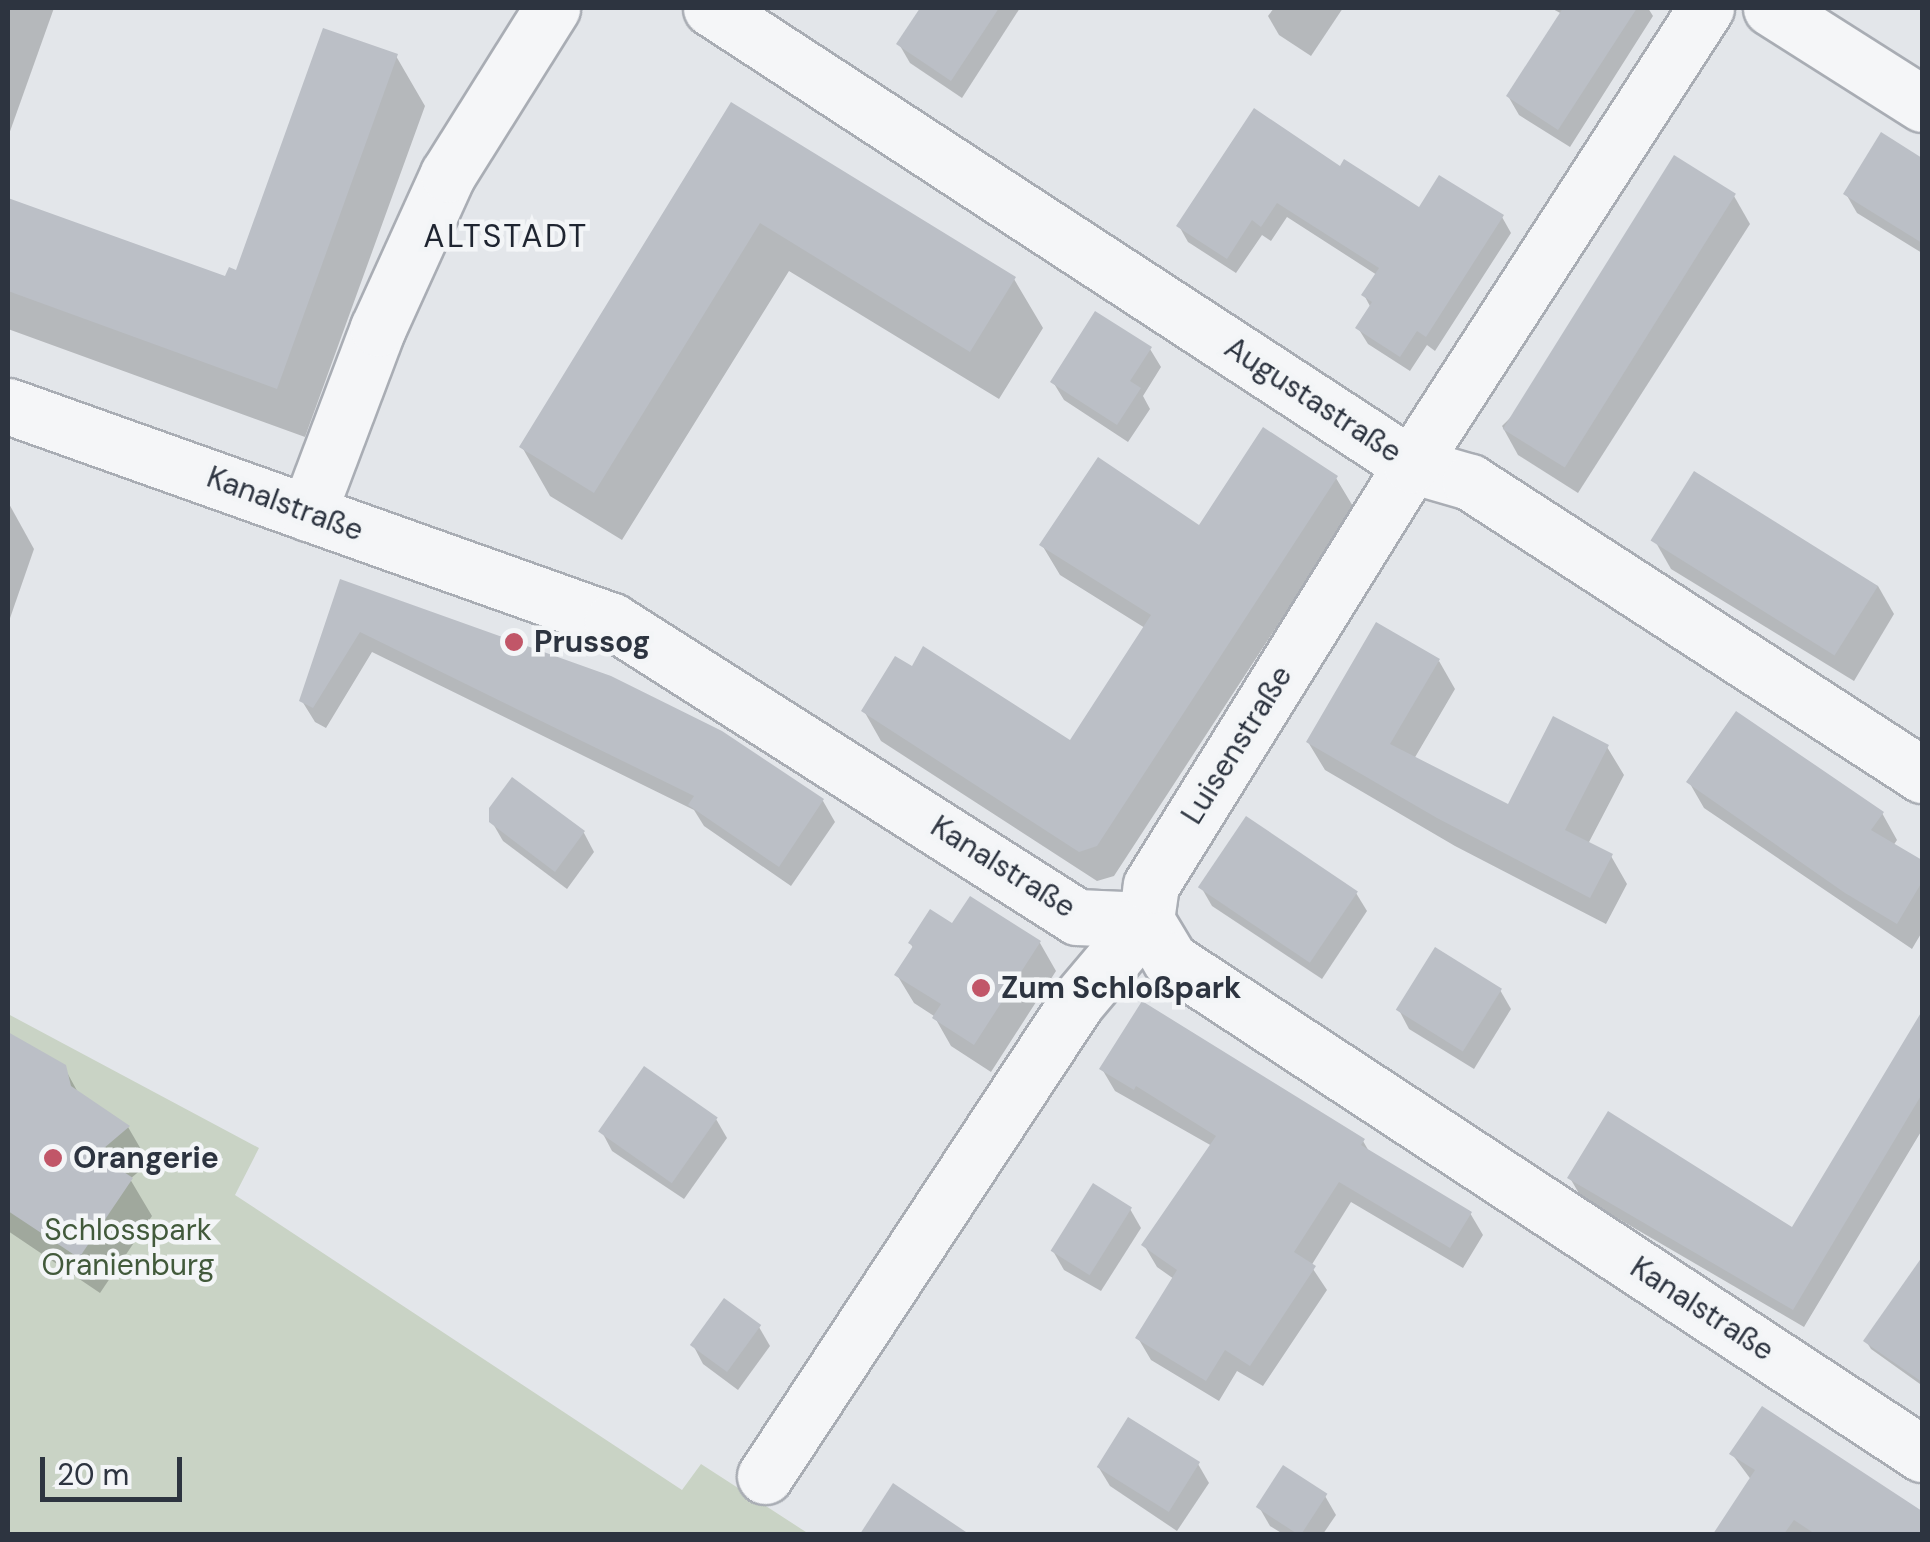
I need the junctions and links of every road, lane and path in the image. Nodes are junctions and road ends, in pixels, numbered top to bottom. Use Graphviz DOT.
graph roads {
  1 [pos="552,8"];
  2 [pos="711,8"];
  3 [pos="1706,8"];
  4 [pos="1771,8"];
  5 [pos="1922,104"];
  6 [pos="8,406"];
  7 [pos="1411,464"];
  8 [pos="308,512"];
  9 [pos="1922,775"];
  10 [pos="1146,920"];
  11 [pos="1922,1454"];
  12 [pos="766,1476"];
  1 -- 8 [label="street"];
  2 -- 7 [label="street, Augustastraße"];
  3 -- 7 [label="street, Luisenstraße"];
  4 -- 5 [label="street"];
  6 -- 8 [label="street, Kanalstraße"];
  7 -- 9 [label="street, Augustastraße"];
  7 -- 10 [label="street, Luisenstraße"];
  8 -- 10 [label="street, Kanalstraße"];
  10 -- 11 [label="street, Kanalstraße"];
  10 -- 12 [label="street, Luisenstraße"];
}
